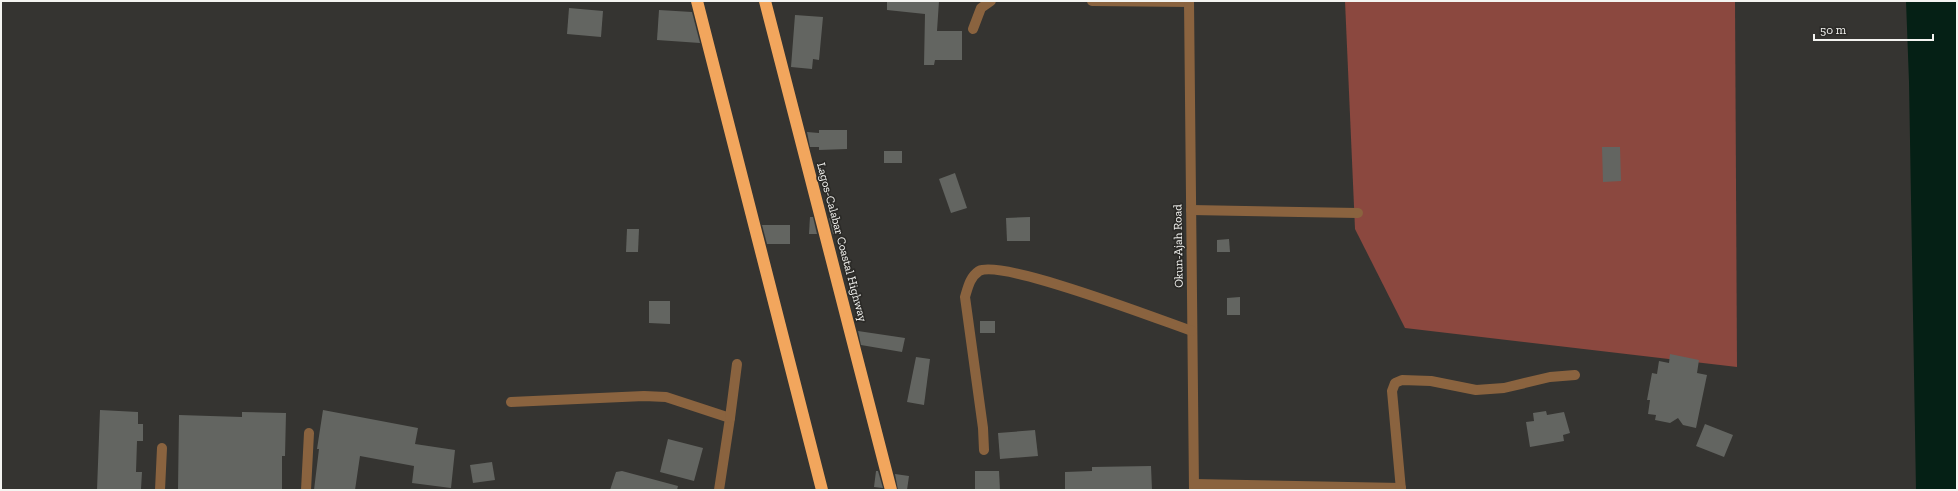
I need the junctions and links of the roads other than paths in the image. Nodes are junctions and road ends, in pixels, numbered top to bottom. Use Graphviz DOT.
graph roads {
  1 [pos="697,1"];
  2 [pos="765,1"];
  3 [pos="991,1"];
  4 [pos="1092,1"];
  5 [pos="1189,2"];
  6 [pos="973,29"];
  7 [pos="1191,210"];
  8 [pos="1358,213"];
  9 [pos="1192,331"];
  10 [pos="737,364"];
  11 [pos="1576,375"];
  12 [pos="511,402"];
  13 [pos="730,418"];
  14 [pos="310,433"];
  15 [pos="162,448"];
  16 [pos="984,450"];
  17 [pos="1194,487"];
  18 [pos="1401,489"];
  19 [pos="160,490"];
  20 [pos="306,490"];
  21 [pos="719,490"];
  22 [pos="822,490"];
  23 [pos="891,490"];
  1 -- 22 [label="highway"];
  2 -- 23 [label="highway, Lagos-Calabar Coastal Highway"];
  3 -- 6 [label="street"];
  4 -- 5 [label="street"];
  5 -- 7 [label="street, Okun-Ajah Road"];
  7 -- 8 [label="street"];
  7 -- 9 [label="street, Okun-Ajah Road"];
  9 -- 16 [label="street"];
  9 -- 17 [label="street, Okun-Ajah Road"];
  10 -- 13 [label="street"];
  11 -- 18 [label="street"];
  12 -- 13 [label="street"];
  13 -- 21 [label="street"];
  14 -- 20 [label="street"];
  15 -- 19 [label="street"];
  17 -- 18 [label="street"];
}
